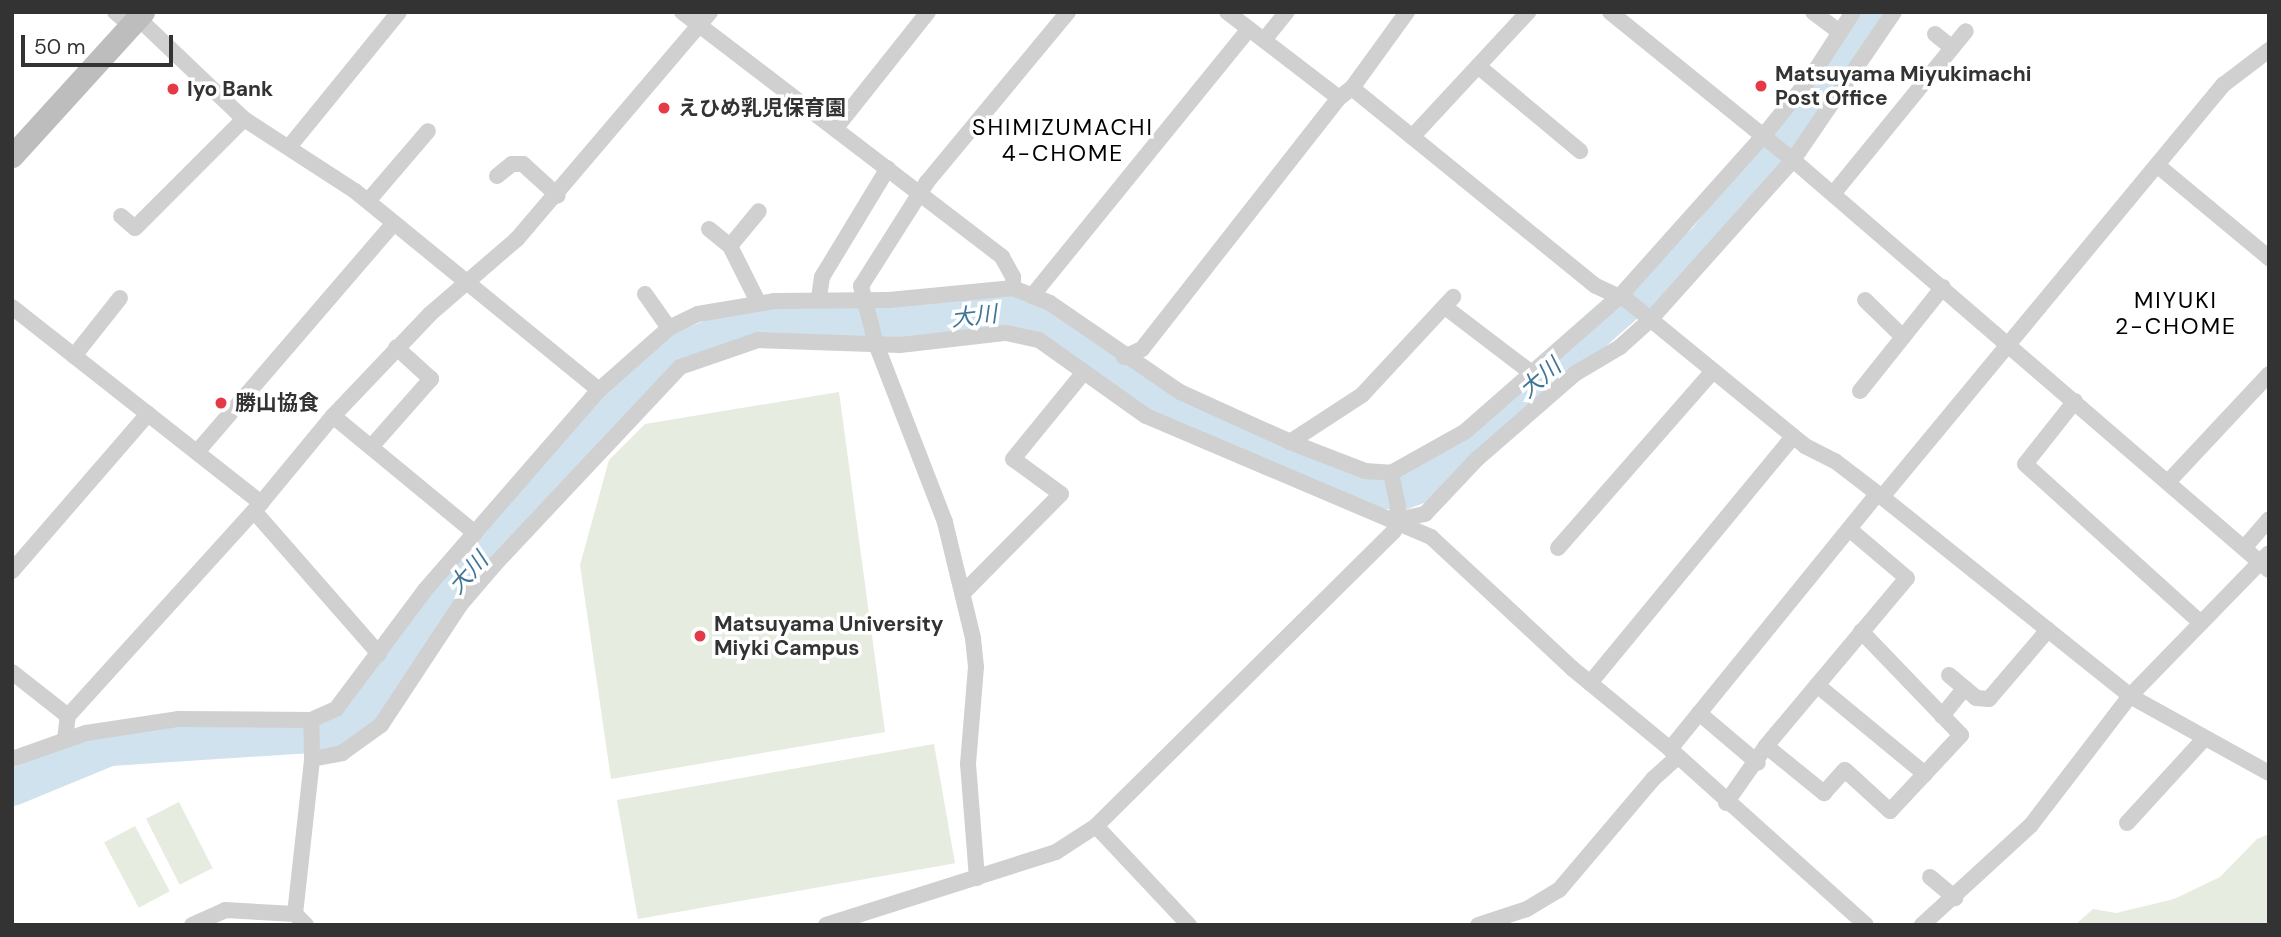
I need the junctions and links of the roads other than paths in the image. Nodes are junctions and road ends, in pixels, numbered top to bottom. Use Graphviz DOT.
graph roads {
  1 [pos="399,12"];
  2 [pos="682,12"];
  3 [pos="710,12"];
  4 [pos="928,12"];
  5 [pos="1068,12"];
  6 [pos="1227,12"];
  7 [pos="1287,12"];
  8 [pos="1407,12"];
  9 [pos="1528,12"];
  10 [pos="1610,12"];
  11 [pos="1813,12"];
  12 [pos="1853,12"];
  13 [pos="1894,12"];
  14 [pos="132,17"];
  15 [pos="698,24"];
  16 [pos="1250,29"];
  17 [pos="1966,31"];
  18 [pos="1840,32"];
  19 [pos="1935,34"];
  20 [pos="1264,40"];
  21 [pos="1952,48"];
  22 [pos="2269,50"];
  23 [pos="1478,66"];
  24 [pos="1352,88"];
  25 [pos="1339,98"];
  26 [pos="244,120"];
  27 [pos="835,129"];
  28 [pos="428,131"];
  29 [pos="1412,137"];
  30 [pos="1768,139"];
  31 [pos="289,147"];
  32 [pos="1580,151"];
  33 [pos="12,156"];
  34 [pos="1791,158"];
  35 [pos="2157,165"];
  36 [pos="888,168"];
  37 [pos="497,176"];
  38 [pos="921,192"];
  39 [pos="1833,194"];
  40 [pos="558,196"];
  41 [pos="368,201"];
  42 [pos="759,211"];
  43 [pos="121,216"];
  44 [pos="394,223"];
  45 [pos="709,229"];
  46 [pos="730,246"];
  47 [pos="2269,258"];
  48 [pos="464,283"];
  49 [pos="1943,287"];
  50 [pos="1013,288"];
  51 [pos="645,294"];
  52 [pos="1032,296"];
  53 [pos="120,298"];
  54 [pos="820,298"];
  55 [pos="1624,298"];
  56 [pos="1864,300"];
  57 [pos="758,302"];
  58 [pos="864,306"];
  59 [pos="12,307"];
  60 [pos="1648,318"];
  61 [pos="669,328"];
  62 [pos="1903,337"];
  63 [pos="875,341"];
  64 [pos="2009,343"];
  65 [pos="396,347"];
  66 [pos="74,356"];
  67 [pos="1124,357"];
  68 [pos="1713,371"];
  69 [pos="1084,372"];
  70 [pos="1533,374"];
  71 [pos="2269,374"];
  72 [pos="599,390"];
  73 [pos="1860,391"];
  74 [pos="2075,401"];
  75 [pos="148,414"];
  76 [pos="333,416"];
  77 [pos="1793,437"];
  78 [pos="1290,442"];
  79 [pos="371,447"];
  80 [pos="197,452"];
  81 [pos="1392,477"];
  82 [pos="2168,482"];
  83 [pos="1880,495"];
  84 [pos="258,507"];
  85 [pos="1398,513"];
  86 [pos="2269,519"];
  87 [pos="1849,529"];
  88 [pos="475,533"];
  89 [pos="1558,548"];
  90 [pos="2244,548"];
  91 [pos="2266,562"];
  92 [pos="12,571"];
  93 [pos="963,593"];
  94 [pos="2199,621"];
  95 [pos="2048,630"];
  96 [pos="1861,631"];
  97 [pos="379,654"];
  98 [pos="12,672"];
  99 [pos="1949,675"];
  100 [pos="1590,683"];
  101 [pos="1817,685"];
  102 [pos="1965,688"];
  103 [pos="2130,695"];
  104 [pos="1699,713"];
  105 [pos="68,716"];
  106 [pos="1942,716"];
  107 [pos="311,724"];
  108 [pos="2204,738"];
  109 [pos="65,739"];
  110 [pos="1766,746"];
  111 [pos="1673,753"];
  112 [pos="312,755"];
  113 [pos="12,759"];
  114 [pos="1758,763"];
  115 [pos="2267,770"];
  116 [pos="1925,774"];
  117 [pos="1727,803"];
  118 [pos="2127,823"];
  119 [pos="1096,825"];
  120 [pos="1930,877"];
  121 [pos="977,878"];
  122 [pos="1955,898"];
  123 [pos="300,919"];
  124 [pos="192,925"];
  125 [pos="826,925"];
  126 [pos="1189,925"];
  127 [pos="1478,925"];
  128 [pos="1866,925"];
  129 [pos="1922,925"];
  1 -- 31 [label="street"];
  2 -- 15 [label="street"];
  3 -- 15 [label="street"];
  4 -- 27 [label="street"];
  5 -- 38 [label="street"];
  6 -- 16 [label="street"];
  7 -- 20 [label="street"];
  8 -- 24 [label="street"];
  9 -- 23 [label="street"];
  10 -- 30 [label="street"];
  11 -- 18 [label="street"];
  12 -- 18 [label="street"];
  13 -- 34 [label="street"];
  14 -- 26 [label="street"];
  14 -- 33 [label="main road"];
  15 -- 27 [label="street"];
  15 -- 40 [label="street"];
  16 -- 20 [label="street"];
  16 -- 52 [label="street"];
  17 -- 21 [label="street"];
  18 -- 30 [label="street"];
  19 -- 21 [label="street"];
  20 -- 25 [label="street"];
  21 -- 39 [label="street"];
  22 -- 35 [label="street"];
  23 -- 29 [label="street"];
  23 -- 32 [label="street"];
  24 -- 25 [label="street"];
  24 -- 29 [label="street"];
  25 -- 67 [label="street"];
  26 -- 31 [label="street"];
  26 -- 43 [label="street"];
  27 -- 36 [label="street"];
  28 -- 41 [label="street"];
  29 -- 55 [label="street"];
  30 -- 34 [label="street"];
  30 -- 55 [label="street"];
  31 -- 41 [label="street"];
  34 -- 39 [label="street"];
  34 -- 60 [label="street"];
  35 -- 47 [label="street"];
  35 -- 64 [label="street"];
  36 -- 38 [label="street"];
  36 -- 54 [label="street"];
  37 -- 40 [label="street"];
  38 -- 50 [label="street"];
  38 -- 58 [label="street"];
  39 -- 49 [label="street"];
  40 -- 48 [label="street"];
  41 -- 44 [label="street"];
  42 -- 46 [label="street"];
  44 -- 48 [label="street"];
  44 -- 80 [label="street"];
  45 -- 46 [label="street"];
  46 -- 57 [label="street"];
  48 -- 65 [label="street"];
  48 -- 72 [label="street"];
  49 -- 62 [label="street"];
  49 -- 64 [label="street"];
  50 -- 52 [label="street"];
  50 -- 58 [label="street"];
  51 -- 61 [label="street"];
  52 -- 67 [label="street"];
  53 -- 66 [label="street"];
  54 -- 57 [label="street"];
  54 -- 58 [label="street"];
  55 -- 60 [label="street"];
  55 -- 70 [label="street"];
  56 -- 62 [label="street"];
  57 -- 61 [label="street"];
  58 -- 63 [label="street"];
  59 -- 66 [label="street"];
  60 -- 68 [label="street"];
  60 -- 85 [label="street"];
  61 -- 72 [label="street"];
  62 -- 73 [label="street"];
  63 -- 69 [label="street"];
  63 -- 93 [label="street"];
  63 -- 112 [label="street"];
  64 -- 74 [label="street"];
  64 -- 83 [label="street"];
  65 -- 76 [label="street"];
  65 -- 79 [label="street"];
  66 -- 75 [label="street"];
  67 -- 78 [label="street"];
  68 -- 77 [label="street"];
  68 -- 89 [label="street"];
  69 -- 85 [label="street"];
  69 -- 93 [label="street"];
  70 -- 78 [label="street"];
  70 -- 81 [label="street"];
  71 -- 82 [label="street"];
  72 -- 88 [label="street"];
  74 -- 82 [label="street"];
  74 -- 94 [label="street"];
  75 -- 80 [label="street"];
  75 -- 92 [label="street"];
  76 -- 79 [label="street"];
  76 -- 84 [label="street"];
  77 -- 83 [label="street"];
  77 -- 100 [label="street"];
  78 -- 81 [label="street"];
  79 -- 88 [label="street"];
  80 -- 84 [label="street"];
  81 -- 85 [label="street"];
  82 -- 90 [label="street"];
  83 -- 87 [label="street"];
  83 -- 95 [label="street"];
  84 -- 97 [label="street"];
  84 -- 105 [label="street"];
  85 -- 100 [label="street"];
  85 -- 119 [label="street"];
  86 -- 90 [label="street"];
  87 -- 96 [label="street"];
  87 -- 104 [label="street"];
  88 -- 97 [label="street"];
  90 -- 91 [label="street"];
  91 -- 94 [label="street"];
  93 -- 121 [label="street"];
  94 -- 103 [label="street"];
  95 -- 102 [label="street"];
  95 -- 103 [label="street"];
  96 -- 101 [label="street"];
  96 -- 106 [label="street"];
  97 -- 107 [label="street"];
  98 -- 105 [label="street"];
  99 -- 102 [label="street"];
  100 -- 111 [label="street"];
  101 -- 110 [label="street"];
  101 -- 116 [label="street"];
  102 -- 106 [label="street"];
  103 -- 108 [label="street"];
  103 -- 122 [label="street"];
  104 -- 111 [label="street"];
  104 -- 114 [label="street"];
  105 -- 109 [label="street"];
  106 -- 116 [label="street"];
  107 -- 109 [label="street"];
  107 -- 112 [label="street"];
  108 -- 115 [label="street"];
  108 -- 118 [label="street"];
  109 -- 113 [label="street"];
  110 -- 114 [label="street"];
  110 -- 116 [label="street"];
  111 -- 117 [label="street"];
  111 -- 127 [label="street"];
  112 -- 123 [label="street"];
  114 -- 117 [label="street"];
  117 -- 128 [label="street"];
  119 -- 121 [label="street"];
  119 -- 126 [label="street"];
  120 -- 122 [label="street"];
  121 -- 125 [label="street"];
  122 -- 129 [label="street"];
  123 -- 124 [label="street"];
}
